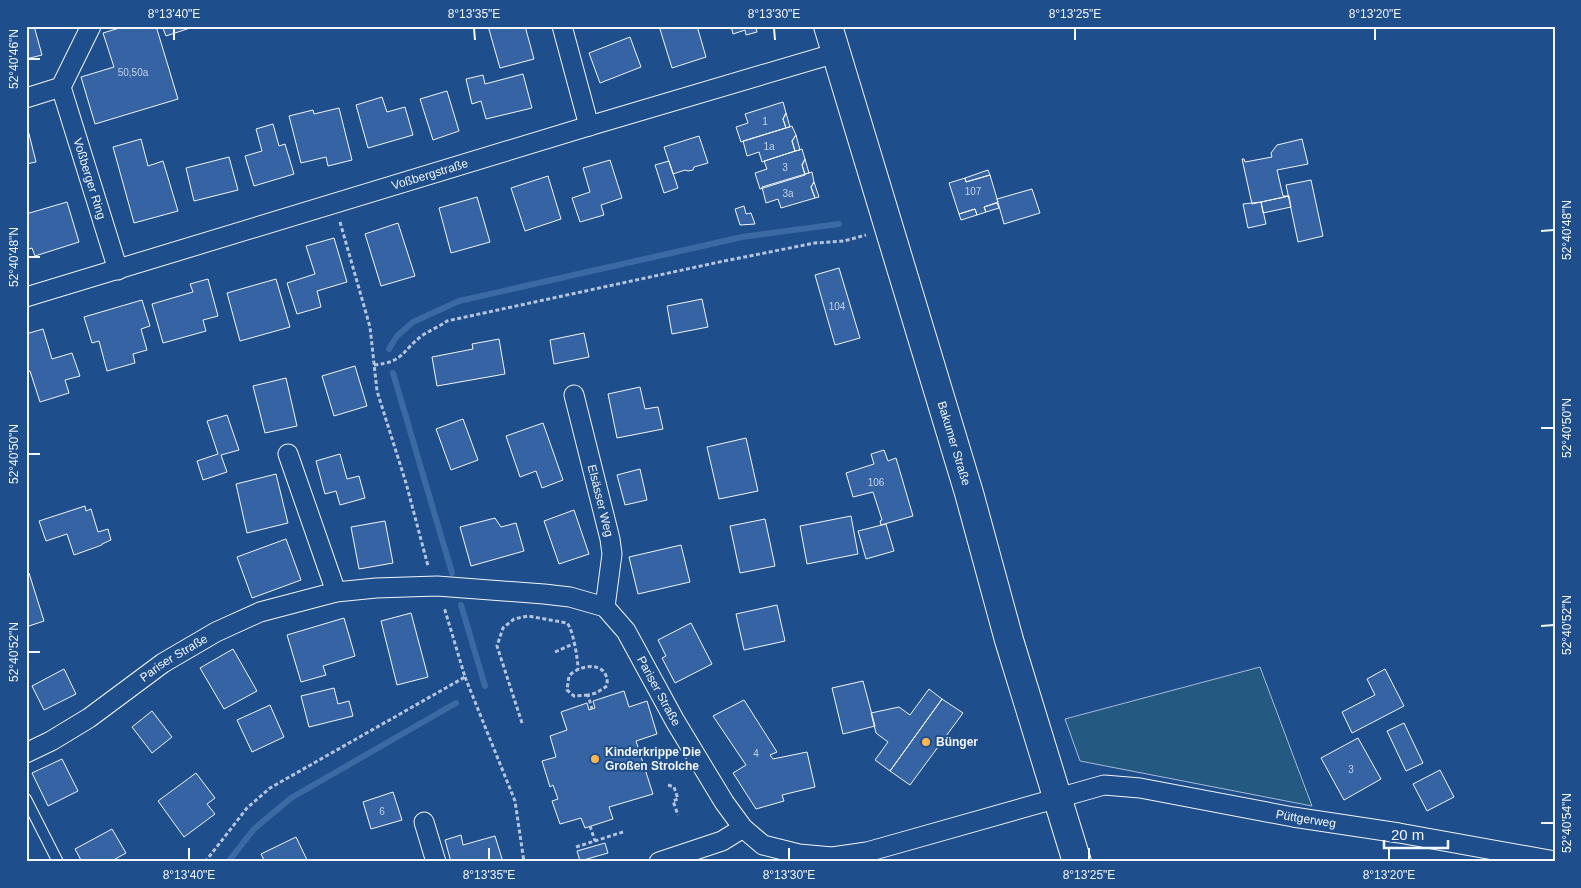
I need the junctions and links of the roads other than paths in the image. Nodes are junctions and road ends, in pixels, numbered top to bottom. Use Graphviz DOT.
graph roads {
  1 [pos="90,26"];
  2 [pos="562,26"];
  3 [pos="828,26"];
  4 [pos="836,53"];
  5 [pos="61,87"];
  6 [pos="26,98"];
  7 [pos="589,126"];
  8 [pos="118,270"];
  9 [pos="26,297"];
  10 [pos="574,395"];
  11 [pos="288,454"];
  12 [pos="336,592"];
  13 [pos="605,607"];
  14 [pos="26,754"];
  15 [pos="26,799"];
  16 [pos="1057,799"];
  17 [pos="424,822"];
  18 [pos="744,828"];
  19 [pos="1555,861"];
  20 [pos="58,862"];
  21 [pos="436,862"];
  22 [pos="659,862"];
  23 [pos="1077,862"];
  1 -- 5 [label="street"];
  2 -- 7 [label="street"];
  3 -- 4 [label="main road, Bakumer Straße"];
  4 -- 7 [label="street, Voßbergstraße"];
  4 -- 16 [label="main road, Bakumer Straße"];
  5 -- 6 [label="street"];
  5 -- 8 [label="street, Voßberger Ring"];
  7 -- 8 [label="street, Voßbergstraße"];
  8 -- 9 [label="street, Voßbergstraße"];
  10 -- 13 [label="street, Elsässer Weg"];
  11 -- 12 [label="street"];
  12 -- 13 [label="street, Pariser Straße"];
  12 -- 14 [label="street, Pariser Straße"];
  13 -- 18 [label="street, Pariser Straße"];
  15 -- 20 [label="lane"];
  16 -- 18 [label="street, Pariser Straße"];
  16 -- 19 [label="street, Püttgerweg"];
  16 -- 23 [label="main road, Bakumer Straße"];
  17 -- 21 [label="street"];
  18 -- 22 [label="street"];
}
